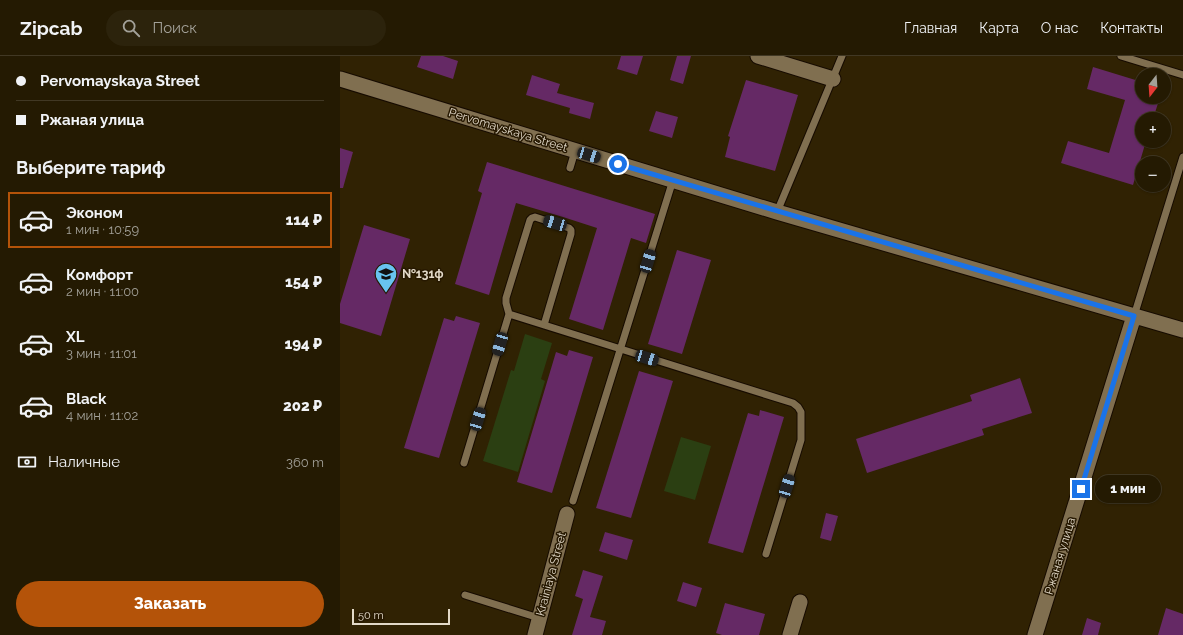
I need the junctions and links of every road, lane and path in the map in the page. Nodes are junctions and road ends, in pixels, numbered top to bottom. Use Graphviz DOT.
graph roads {
  1 [pos="758,56"];
  2 [pos="842,56"];
  3 [pos="1122,56"];
  4 [pos="1183,75"];
  5 [pos="833,79"];
  6 [pos="340,80"];
  7 [pos="575,151"];
  8 [pos="1183,157"];
  9 [pos="570,168"];
  10 [pos="673,180"];
  11 [pos="777,212"];
  12 [pos="509,314"];
  13 [pos="1134,316"];
  14 [pos="544,325"];
  15 [pos="1183,330"];
  16 [pos="620,349"];
  17 [pos="464,463"];
  18 [pos="570,507"];
  19 [pos="766,554"];
  20 [pos="465,596"];
  21 [pos="800,602"];
  22 [pos="539,618"];
  23 [pos="535,635"];
  24 [pos="790,635"];
  25 [pos="1036,635"];
  1 -- 5 [label="street"];
  2 -- 5 [label="lane"];
  3 -- 4 [label="lane"];
  5 -- 11 [label="lane"];
  6 -- 7 [label="street, Pervomayskaya Street"];
  7 -- 9 [label="lane"];
  7 -- 10 [label="street, Pervomayskaya Street"];
  8 -- 13 [label="lane"];
  10 -- 11 [label="street, Pervomayskaya Street"];
  10 -- 16 [label="lane"];
  11 -- 13 [label="street, Pervomayskaya Street"];
  12 -- 14 [label="lane"];
  12 -- 14 [label="lane"];
  12 -- 17 [label="lane"];
  13 -- 15 [label="street, Pervomayskaya Street"];
  13 -- 25 [label="street, Ржаная улица"];
  14 -- 16 [label="lane"];
  16 -- 18 [label="lane"];
  16 -- 19 [label="lane"];
  18 -- 22 [label="street, Krainiaya Street"];
  20 -- 22 [label="lane"];
  21 -- 24 [label="street"];
  22 -- 23 [label="street, Krainiaya Street"];
}
